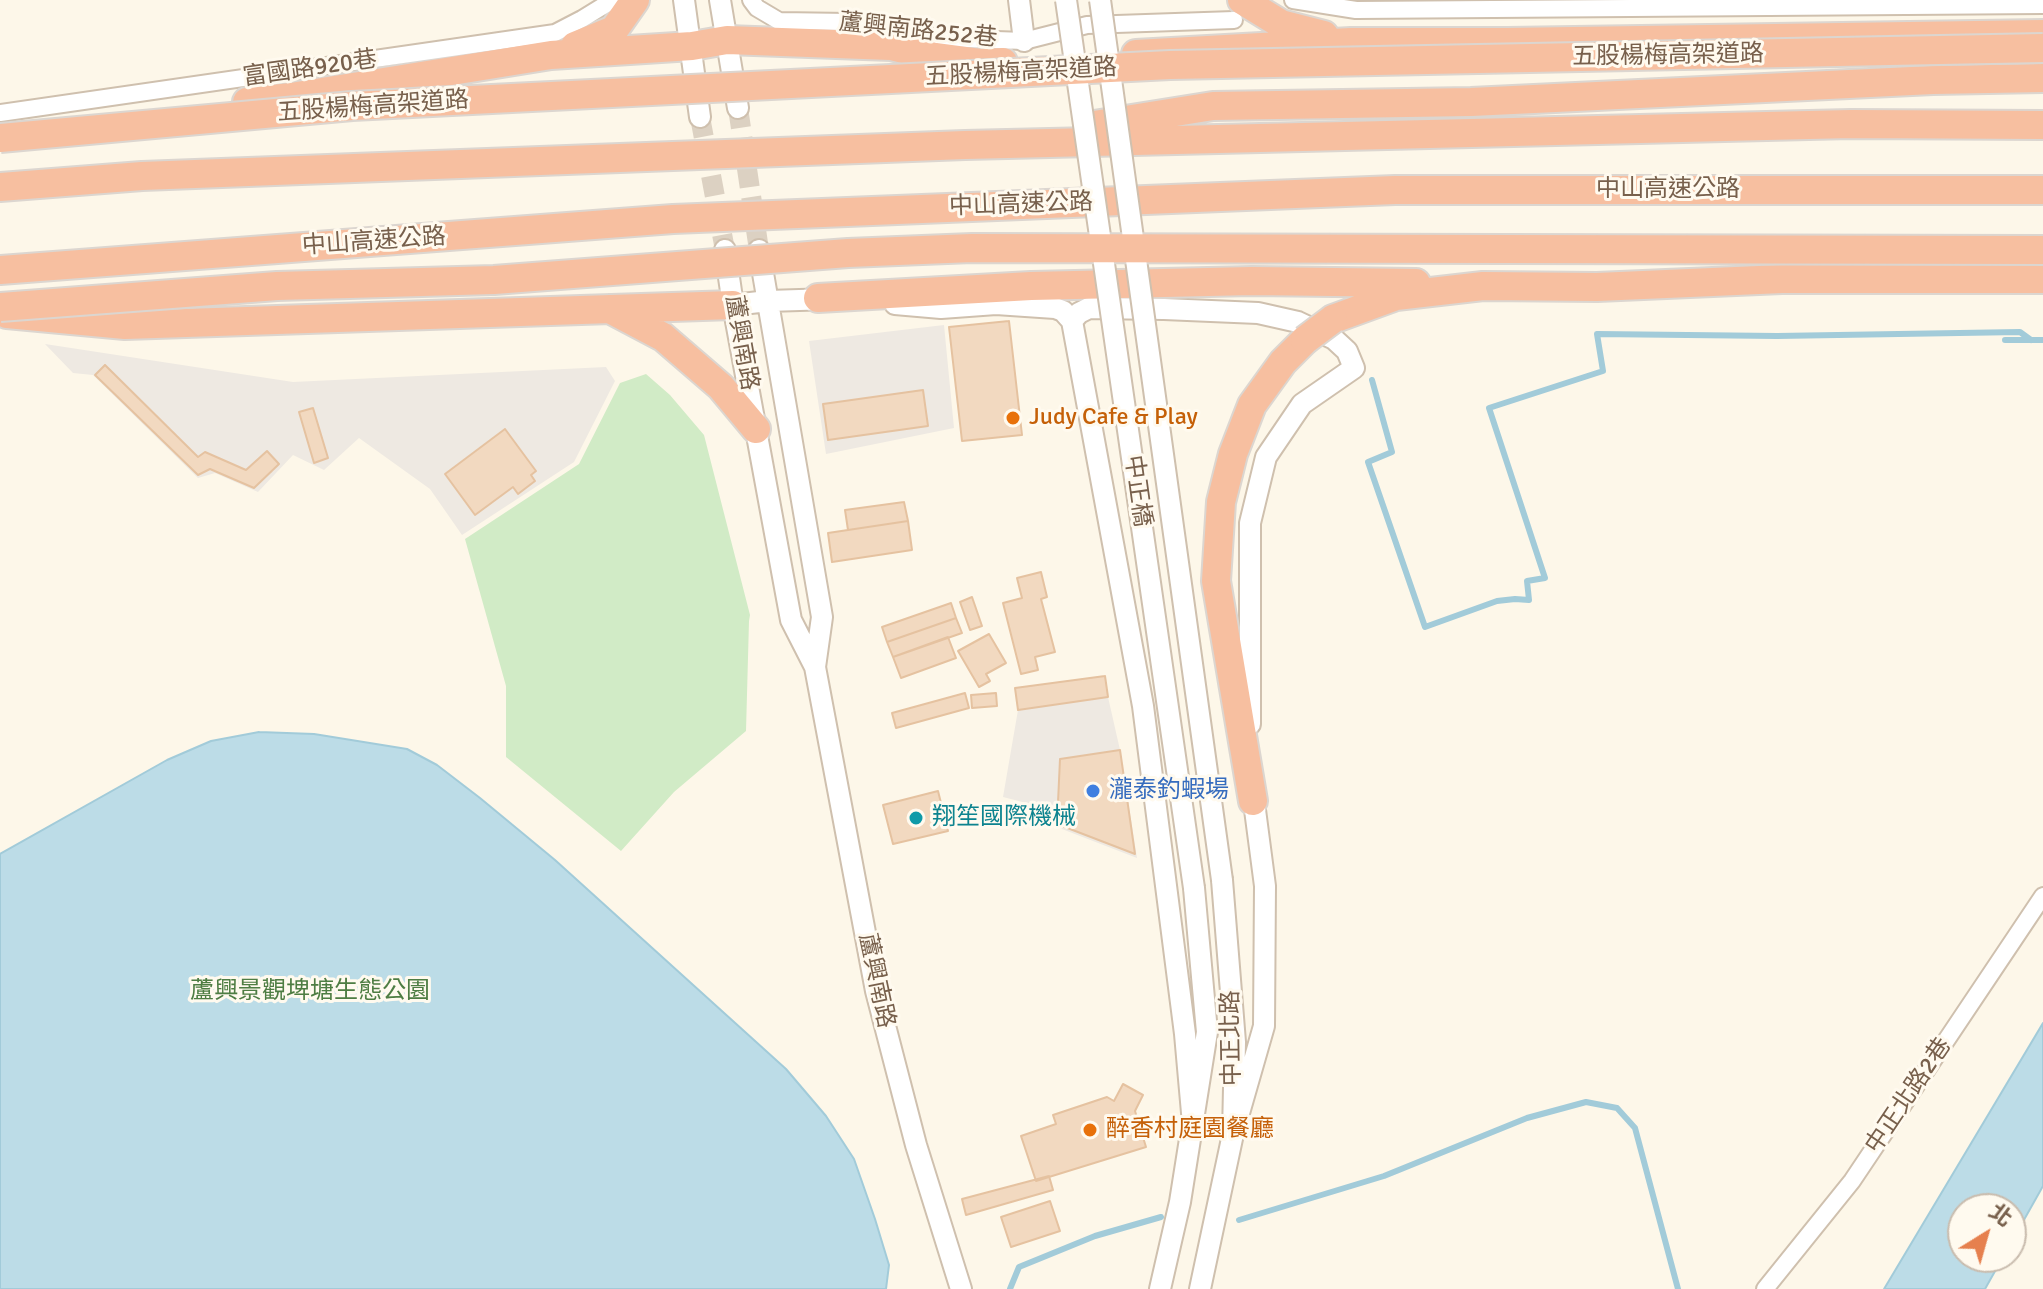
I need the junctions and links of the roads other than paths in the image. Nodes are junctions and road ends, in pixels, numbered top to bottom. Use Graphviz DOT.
graph roads {
  1 [pos="613,0"];
  2 [pos="635,0"];
  3 [pos="684,0"];
  4 [pos="720,0"];
  5 [pos="751,0"];
  6 [pos="1019,0"];
  7 [pos="1066,0"];
  8 [pos="1100,0"];
  9 [pos="1293,0"];
  10 [pos="2043,5"];
  11 [pos="1238,10"];
  12 [pos="2043,34"];
  13 [pos="727,40"];
  14 [pos="1024,41"];
  15 [pos="1351,42"];
  16 [pos="692,46"];
  17 [pos="2043,48"];
  18 [pos="551,55"];
  19 [pos="2043,78"];
  20 [pos="738,108"];
  21 [pos="0,113"];
  22 [pos="700,117"];
  23 [pos="2043,125"];
  24 [pos="0,135"];
  25 [pos="965,145"];
  26 [pos="0,187"];
  27 [pos="2043,190"];
  28 [pos="725,250"];
  29 [pos="759,250"];
  30 [pos="2043,250"];
  31 [pos="0,270"];
  32 [pos="2043,279"];
  33 [pos="1483,286"];
  34 [pos="818,298"];
  35 [pos="768,301"];
  36 [pos="733,305"];
  37 [pos="0,307"];
  38 [pos="609,308"];
  39 [pos="0,313"];
  40 [pos="1072,321"];
  41 [pos="756,429"];
  42 [pos="815,667"];
  43 [pos="1253,801"];
  44 [pos="1222,880"];
  45 [pos="1194,888"];
  46 [pos="2043,896"];
  47 [pos="1193,1124"];
  48 [pos="1233,1134"];
  49 [pos="961,1289"];
  50 [pos="1160,1289"];
  51 [pos="1200,1289"];
  52 [pos="1765,1289"];
  1 -- 21 [label="street, 富國路920巷"];
  2 -- 18 [label="highway"];
  3 -- 16 [label="street"];
  4 -- 13 [label="street"];
  5 -- 14 [label="street, 蘆興南路252巷"];
  6 -- 14 [label="street"];
  7 -- 45 [label="street, 中正橋, bridge"];
  8 -- 44 [label="street, 中正橋, bridge"];
  9 -- 10 [label="street"];
  11 -- 14 [label="street, 蘆興南路252巷"];
  11 -- 15 [label="highway"];
  12 -- 15 [label="highway"];
  13 -- 15 [label="highway"];
  13 -- 16 [label="highway"];
  13 -- 20 [label="street"];
  16 -- 18 [label="highway"];
  16 -- 22 [label="street"];
  17 -- 24 [label="highway, 五股楊梅高架道路, bridge"];
  18 -- 24 [label="highway"];
  19 -- 25 [label="highway"];
  23 -- 25 [label="highway"];
  25 -- 26 [label="highway"];
  27 -- 31 [label="highway, 中山高速公路"];
  28 -- 36 [label="street, 蘆興南路"];
  29 -- 35 [label="street, 蘆興南路"];
  30 -- 37 [label="highway, bridge"];
  32 -- 33 [label="highway"];
  33 -- 34 [label="highway"];
  33 -- 43 [label="highway, bridge"];
  34 -- 35 [label="street"];
  34 -- 40 [label="street"];
  35 -- 36 [label="street"];
  35 -- 42 [label="street, 蘆興南路"];
  36 -- 38 [label="highway"];
  36 -- 41 [label="street, 蘆興南路"];
  38 -- 39 [label="highway"];
  38 -- 41 [label="highway"];
  40 -- 43 [label="street"];
  40 -- 47 [label="street"];
  41 -- 42 [label="street, 蘆興南路"];
  42 -- 49 [label="street, 蘆興南路"];
  43 -- 48 [label="street"];
  44 -- 48 [label="street, 中正北路"];
  45 -- 47 [label="street, 中正北路"];
  46 -- 52 [label="street, 中正北路2巷"];
  47 -- 50 [label="street, 中正北路"];
  48 -- 51 [label="street, 中正北路"];
}
